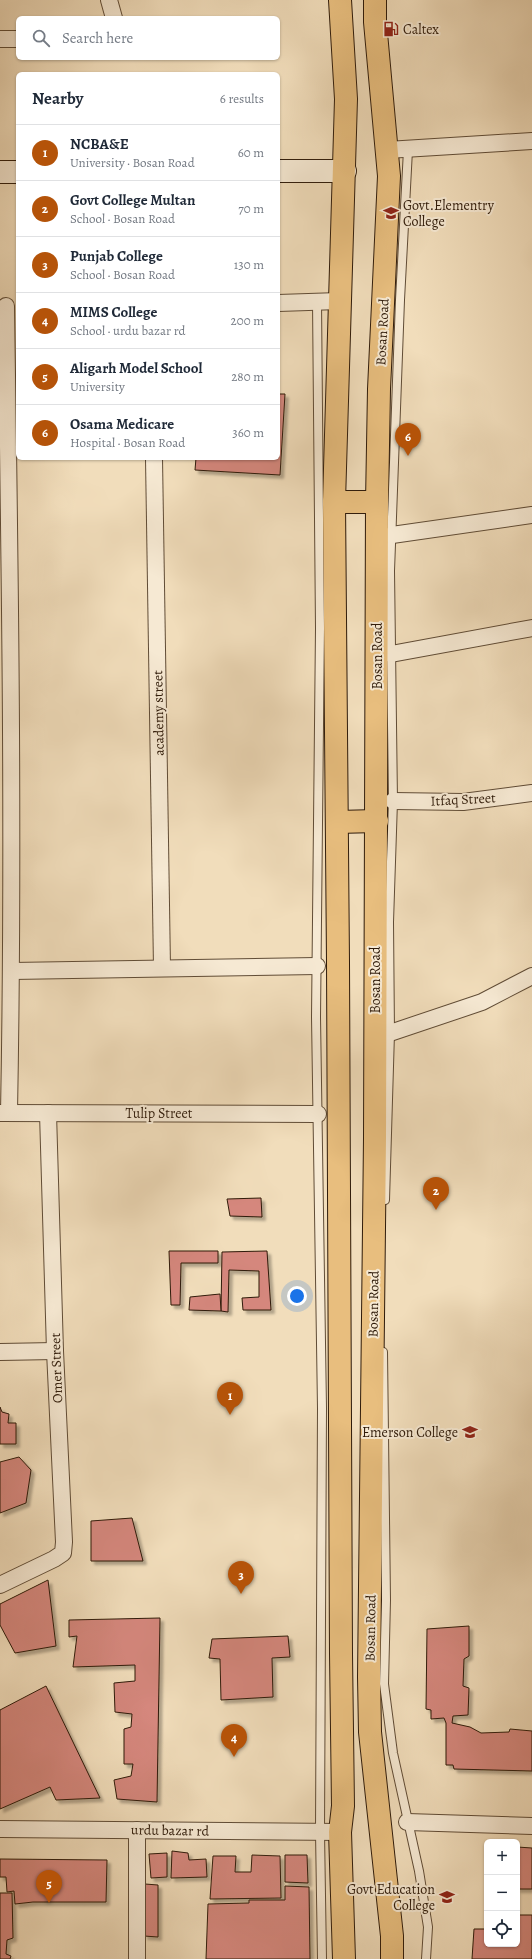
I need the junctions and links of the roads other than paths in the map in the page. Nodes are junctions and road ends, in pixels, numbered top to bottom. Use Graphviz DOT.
graph roads {
  1 [pos="109,0"];
  2 [pos="340,0"];
  3 [pos="375,0"];
  4 [pos="113,16"];
  5 [pos="0,39"];
  6 [pos="16,39"];
  7 [pos="532,141"];
  8 [pos="387,150"];
  9 [pos="408,150"];
  10 [pos="280,171"];
  11 [pos="345,171"];
  12 [pos="0,172"];
  13 [pos="16,172"];
  14 [pos="317,301"];
  15 [pos="339,301"];
  16 [pos="280,303"];
  17 [pos="8,306"];
  18 [pos="154,460"];
  19 [pos="334,502"];
  20 [pos="377,502"];
  21 [pos="532,515"];
  22 [pos="392,535"];
  23 [pos="532,628"];
  24 [pos="5,638"];
  25 [pos="391,654"];
  26 [pos="532,793"];
  27 [pos="393,801"];
  28 [pos="377,821"];
  29 [pos="337,822"];
  30 [pos="317,966"];
  31 [pos="162,968"];
  32 [pos="12,971"];
  33 [pos="532,976"];
  34 [pos="390,1033"];
  35 [pos="5,1113"];
  36 [pos="48,1113"];
  37 [pos="318,1114"];
  38 [pos="385,1208"];
  39 [pos="383,1342"];
  40 [pos="55,1351"];
  41 [pos="0,1352"];
  42 [pos="0,1585"];
  43 [pos="407,1822"];
  44 [pos="532,1826"];
  45 [pos="0,1829"];
  46 [pos="137,1830"];
  47 [pos="330,1832"];
  48 [pos="137,1959"];
  49 [pos="322,1959"];
  50 [pos="344,1959"];
  51 [pos="392,1959"];
  52 [pos="426,1959"];
  1 -- 4 [label="street"];
  2 -- 11 [label="main road, Bosan Road"];
  3 -- 8 [label="main road, Bosan Road"];
  5 -- 6 [label="street"];
  7 -- 9 [label="street"];
  8 -- 9 [label="street"];
  8 -- 20 [label="main road, Bosan Road"];
  9 -- 22 [label="lane"];
  10 -- 11 [label="street"];
  11 -- 15 [label="main road, Bosan Road"];
  12 -- 13 [label="street"];
  14 -- 15 [label="street"];
  14 -- 16 [label="street"];
  14 -- 30 [label="lane"];
  15 -- 19 [label="main road, Bosan Road"];
  17 -- 24 [label="street"];
  18 -- 31 [label="street, academy street"];
  19 -- 20 [label="main road"];
  19 -- 29 [label="main road, Bosan Road"];
  20 -- 28 [label="main road, Bosan Road"];
  21 -- 22 [label="street"];
  22 -- 25 [label="lane"];
  23 -- 25 [label="street"];
  24 -- 32 [label="street"];
  25 -- 27 [label="lane"];
  26 -- 27 [label="street, Itfaq Street"];
  27 -- 34 [label="lane"];
  28 -- 29 [label="main road"];
  28 -- 51 [label="main road, Bosan Road"];
  29 -- 47 [label="main road, Bosan Road"];
  30 -- 31 [label="street"];
  30 -- 37 [label="lane"];
  31 -- 32 [label="street"];
  32 -- 35 [label="street"];
  33 -- 34 [label="street"];
  34 -- 38 [label="lane"];
  35 -- 36 [label="street, Tulip Street"];
  36 -- 37 [label="street, Tulip Street"];
  36 -- 40 [label="street, Omer Street"];
  37 -- 47 [label="lane"];
  39 -- 43 [label="lane"];
  40 -- 41 [label="street"];
  40 -- 42 [label="street, Omer Street"];
  43 -- 44 [label="street"];
  43 -- 52 [label="lane"];
  45 -- 46 [label="street, urdu bazar rd"];
  46 -- 47 [label="street, urdu bazar rd"];
  46 -- 48 [label="street"];
  47 -- 49 [label="lane"];
  47 -- 50 [label="main road, Bosan Road"];
}
